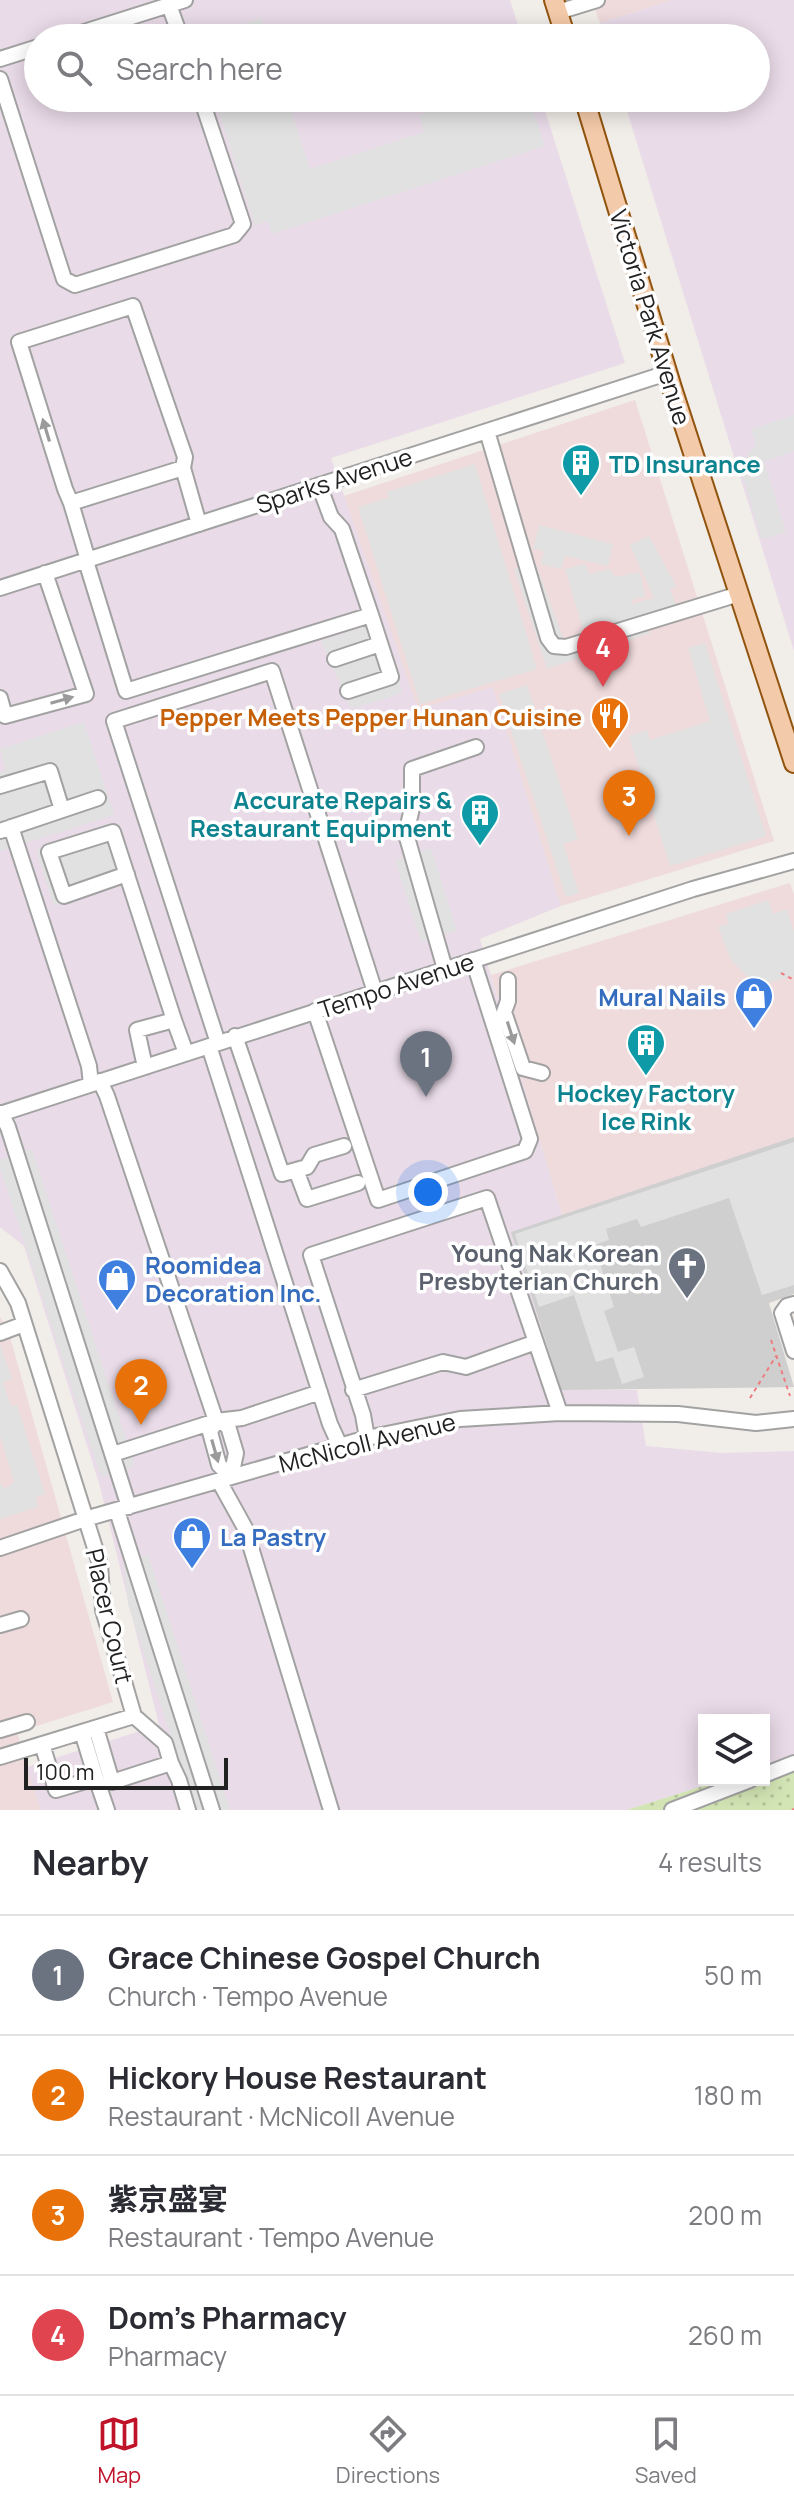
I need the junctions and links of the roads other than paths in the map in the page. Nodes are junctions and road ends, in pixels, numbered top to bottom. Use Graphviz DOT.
graph roads {
  1 [pos="185,0"];
  2 [pos="597,0"];
  3 [pos="169,5"];
  4 [pos="144,6"];
  5 [pos="556,6"];
  6 [pos="100,24"];
  7 [pos="176,24"];
  8 [pos="24,51"];
  9 [pos="0,59"];
  10 [pos="0,79"];
  11 [pos="206,112"];
  12 [pos="588,112"];
  13 [pos="667,373"];
  14 [pos="487,431"];
  15 [pos="183,468"];
  16 [pos="319,485"];
  17 [pos="71,503"];
  18 [pos="195,510"];
  19 [pos="87,560"];
  20 [pos="45,573"];
  21 [pos="0,588"];
  22 [pos="739,594"];
  23 [pos="371,615"];
  24 [pos="380,644"];
  25 [pos="335,659"];
  26 [pos="348,691"];
  27 [pos="0,698"];
  28 [pos="476,747"];
  29 [pos="794,763"];
  30 [pos="0,786"];
  31 [pos="98,798"];
  32 [pos="62,810"];
  33 [pos="6,829"];
  34 [pos="794,861"];
  35 [pos="127,874"];
  36 [pos="473,960"];
  37 [pos="445,969"];
  38 [pos="508,980"];
  39 [pos="375,992"];
  40 [pos="315,1011"];
  41 [pos="174,1020"];
  42 [pos="235,1036"];
  43 [pos="214,1044"];
  44 [pos="186,1053"];
  45 [pos="145,1067"];
  46 [pos="542,1073"];
  47 [pos="95,1083"];
  48 [pos="0,1114"];
  49 [pos="344,1146"];
  50 [pos="296,1170"];
  51 [pos="358,1183"];
  52 [pos="0,1271"];
  53 [pos="794,1304"];
  54 [pos="24,1324"];
  55 [pos="0,1333"];
  56 [pos="536,1342"];
  57 [pos="794,1351"];
  58 [pos="353,1390"];
  59 [pos="320,1392"];
  60 [pos="560,1413"];
  61 [pos="794,1419"];
  62 [pos="216,1421"];
  63 [pos="367,1438"];
  64 [pos="340,1446"];
  65 [pos="113,1454"];
  66 [pos="225,1479"];
  67 [pos="123,1509"];
  68 [pos="85,1519"];
  69 [pos="0,1548"];
  70 [pos="21,1619"];
  71 [pos="0,1625"];
  72 [pos="134,1716"];
  73 [pos="27,1722"];
  74 [pos="0,1730"];
  75 [pos="89,1730"];
  76 [pos="42,1744"];
  77 [pos="0,1757"];
  78 [pos="171,1763"];
  79 [pos="794,1763"];
  80 [pos="770,1773"];
  81 [pos="96,1778"];
  82 [pos="734,1786"];
  83 [pos="107,1810"];
  84 [pos="188,1810"];
  85 [pos="212,1810"];
  86 [pos="331,1810"];
  87 [pos="672,1810"];
  1 -- 3 [label="street"];
  2 -- 5 [label="street"];
  3 -- 4 [label="street"];
  3 -- 7 [label="street"];
  4 -- 6 [label="street"];
  8 -- 9 [label="street"];
  10 -- 11 [label="street"];
  12 -- 13 [label="main road, Victoria Park Avenue"];
  13 -- 14 [label="street, Sparks Avenue"];
  13 -- 22 [label="main road, Victoria Park Avenue"];
  14 -- 16 [label="street, Sparks Avenue"];
  14 -- 22 [label="street"];
  15 -- 17 [label="street"];
  17 -- 15 [label="street, one-way"];
  15 -- 18 [label="street"];
  16 -- 18 [label="street, Sparks Avenue"];
  16 -- 23 [label="street"];
  17 -- 19 [label="street"];
  18 -- 19 [label="street, Sparks Avenue"];
  19 -- 20 [label="street, Sparks Avenue"];
  19 -- 23 [label="street"];
  20 -- 21 [label="street, Sparks Avenue"];
  27 -- 20 [label="street, one-way"];
  22 -- 29 [label="main road, Victoria Park Avenue"];
  23 -- 24 [label="street"];
  24 -- 25 [label="street"];
  24 -- 26 [label="street"];
  28 -- 37 [label="street"];
  30 -- 32 [label="street"];
  31 -- 32 [label="street"];
  32 -- 33 [label="street"];
  33 -- 47 [label="street"];
  34 -- 36 [label="street, Tempo Avenue"];
  35 -- 35 [label="street"];
  35 -- 41 [label="street"];
  36 -- 37 [label="street, Tempo Avenue"];
  36 -- 40 [label="street"];
  37 -- 39 [label="street, Tempo Avenue"];
  38 -- 46 [label="street, one-way"];
  39 -- 40 [label="street, Tempo Avenue"];
  39 -- 43 [label="street"];
  40 -- 42 [label="street, Tempo Avenue"];
  41 -- 44 [label="street"];
  41 -- 45 [label="street"];
  42 -- 43 [label="street, Tempo Avenue"];
  42 -- 50 [label="street"];
  43 -- 44 [label="street, Tempo Avenue"];
  43 -- 59 [label="street"];
  44 -- 45 [label="street, Tempo Avenue"];
  45 -- 47 [label="street, Tempo Avenue"];
  47 -- 48 [label="street, Tempo Avenue"];
  47 -- 62 [label="street"];
  48 -- 65 [label="street"];
  49 -- 50 [label="street"];
  50 -- 51 [label="street"];
  52 -- 54 [label="street, Placer Court"];
  53 -- 57 [label="street"];
  54 -- 55 [label="street"];
  54 -- 68 [label="street, Placer Court"];
  56 -- 58 [label="street"];
  56 -- 58 [label="street"];
  56 -- 60 [label="street"];
  58 -- 63 [label="street"];
  59 -- 62 [label="street"];
  59 -- 64 [label="street"];
  60 -- 61 [label="street, McNicoll Avenue"];
  60 -- 63 [label="street, McNicoll Avenue"];
  62 -- 65 [label="street"];
  62 -- 66 [label="street"];
  63 -- 64 [label="street, McNicoll Avenue"];
  64 -- 66 [label="street, McNicoll Avenue"];
  65 -- 67 [label="street"];
  66 -- 67 [label="street, McNicoll Avenue"];
  66 -- 86 [label="street"];
  67 -- 68 [label="street, McNicoll Avenue"];
  67 -- 85 [label="street"];
  68 -- 69 [label="street, McNicoll Avenue"];
  68 -- 72 [label="street, Placer Court"];
  70 -- 71 [label="street"];
  72 -- 75 [label="street, Placer Court"];
  72 -- 78 [label="street"];
  73 -- 74 [label="street"];
  75 -- 76 [label="street, Placer Court"];
  75 -- 78 [label="street"];
  75 -- 81 [label="street"];
  76 -- 77 [label="street, Placer Court"];
  76 -- 81 [label="street"];
  78 -- 84 [label="street"];
  79 -- 80 [label="street"];
  81 -- 83 [label="street"];
  82 -- 87 [label="street"];
}
